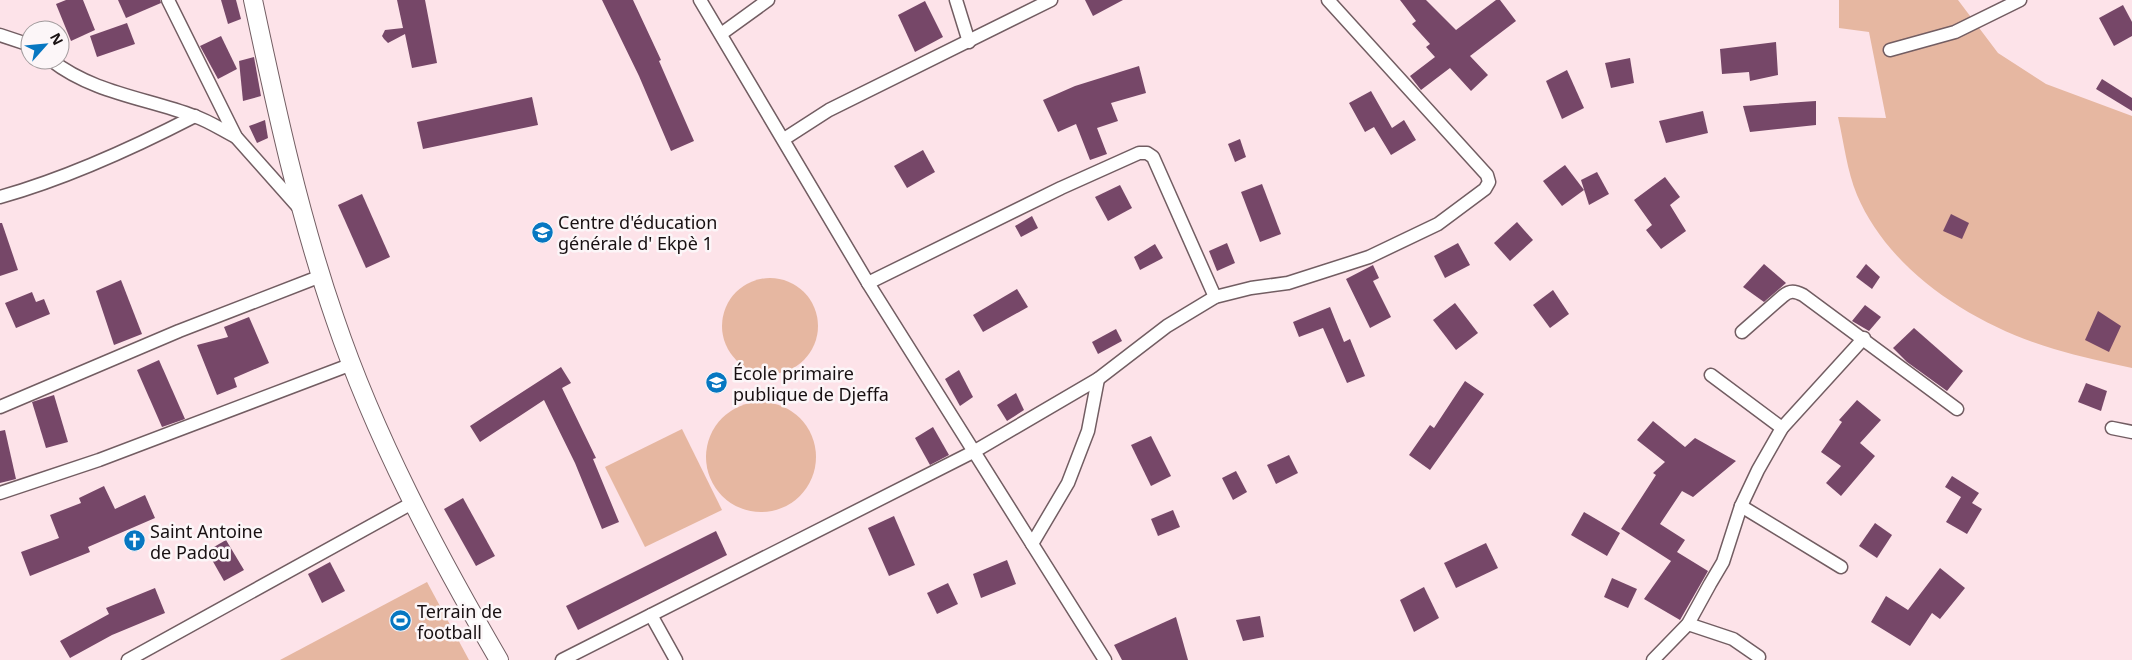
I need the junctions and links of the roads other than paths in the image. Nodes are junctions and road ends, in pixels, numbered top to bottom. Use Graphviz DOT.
graph roads {
  1 [pos="168,0"];
  2 [pos="254,0"];
  3 [pos="700,0"];
  4 [pos="768,0"];
  5 [pos="956,0"];
  6 [pos="1051,0"];
  7 [pos="1328,0"];
  8 [pos="2020,0"];
  9 [pos="722,34"];
  10 [pos="0,35"];
  11 [pos="20,42"];
  12 [pos="969,42"];
  13 [pos="1890,50"];
  14 [pos="64,70"];
  15 [pos="196,116"];
  16 [pos="236,137"];
  17 [pos="784,139"];
  18 [pos="0,197"];
  19 [pos="300,209"];
  20 [pos="320,276"];
  21 [pos="868,283"];
  22 [pos="1214,297"];
  23 [pos="1742,332"];
  24 [pos="1864,338"];
  25 [pos="352,364"];
  26 [pos="1711,375"];
  27 [pos="1098,379"];
  28 [pos="0,407"];
  29 [pos="1957,408"];
  30 [pos="1782,428"];
  31 [pos="2112,428"];
  32 [pos="2132,432"];
  33 [pos="975,451"];
  34 [pos="0,494"];
  35 [pos="414,502"];
  36 [pos="1740,506"];
  37 [pos="1032,544"];
  38 [pos="1841,567"];
  39 [pos="651,615"];
  40 [pos="1688,624"];
  41 [pos="1759,657"];
  42 [pos="128,660"];
  43 [pos="499,660"];
  44 [pos="562,660"];
  45 [pos="676,660"];
  46 [pos="1105,660"];
  47 [pos="1653,660"];
  1 -- 16 [label="street"];
  2 -- 19 [label="street"];
  3 -- 9 [label="street"];
  4 -- 9 [label="street"];
  5 -- 12 [label="street"];
  6 -- 12 [label="street"];
  7 -- 22 [label="street"];
  8 -- 13 [label="street"];
  9 -- 17 [label="street"];
  10 -- 11 [label="street"];
  12 -- 17 [label="street"];
  14 -- 15 [label="street"];
  15 -- 16 [label="street"];
  15 -- 18 [label="street"];
  16 -- 19 [label="street"];
  17 -- 21 [label="street"];
  19 -- 20 [label="street"];
  20 -- 25 [label="street"];
  20 -- 28 [label="street"];
  21 -- 22 [label="street"];
  21 -- 33 [label="street"];
  22 -- 27 [label="street"];
  23 -- 24 [label="street"];
  24 -- 29 [label="street"];
  24 -- 30 [label="street"];
  25 -- 34 [label="street"];
  25 -- 35 [label="street"];
  26 -- 30 [label="street"];
  27 -- 33 [label="street"];
  27 -- 37 [label="street"];
  30 -- 36 [label="street"];
  31 -- 32 [label="street"];
  33 -- 37 [label="street"];
  33 -- 39 [label="street"];
  35 -- 42 [label="street"];
  35 -- 43 [label="street"];
  36 -- 38 [label="street"];
  36 -- 40 [label="street"];
  37 -- 46 [label="street"];
  39 -- 44 [label="street"];
  39 -- 45 [label="street"];
  40 -- 41 [label="street"];
  40 -- 47 [label="street"];
}
